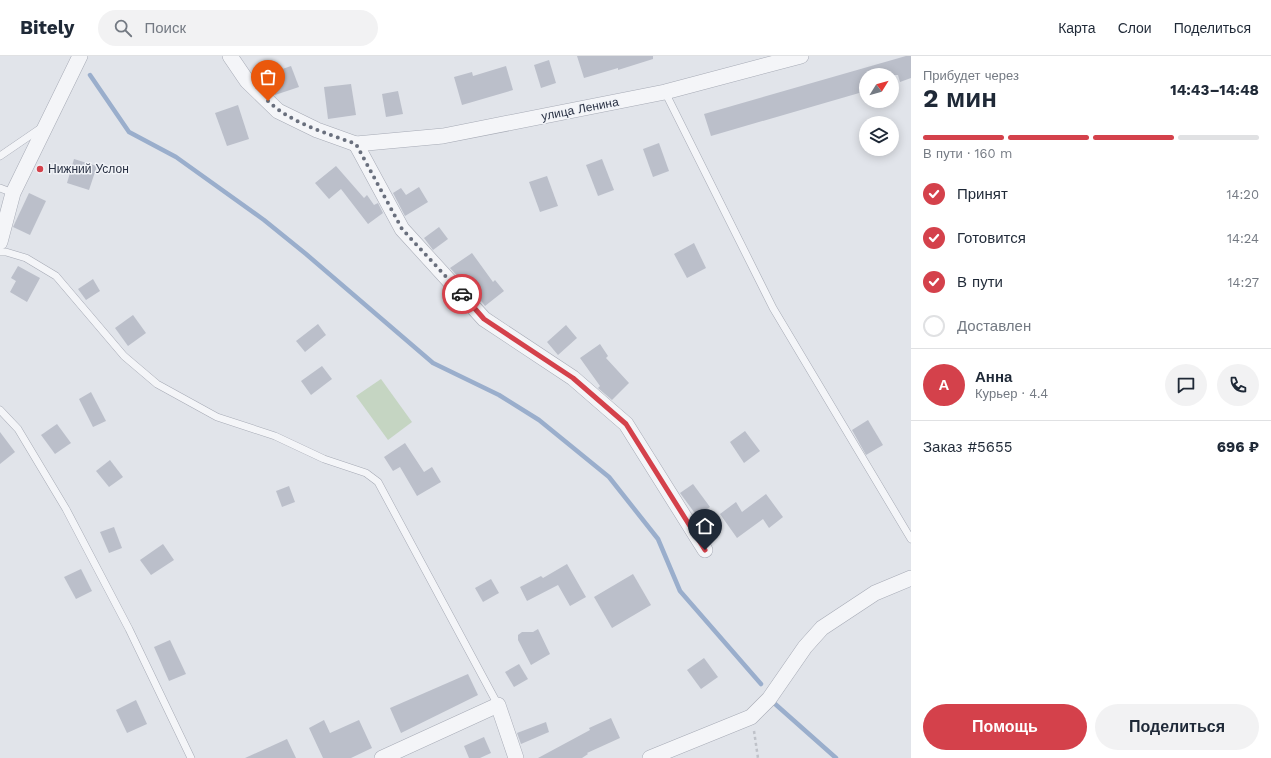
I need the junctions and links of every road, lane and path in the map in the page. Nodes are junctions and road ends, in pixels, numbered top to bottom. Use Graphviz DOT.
graph roads {
  1 [pos="80,56"];
  2 [pos="230,56"];
  3 [pos="801,56"];
  4 [pos="665,92"];
  5 [pos="45,125"];
  6 [pos="356,144"];
  7 [pos="0,156"];
  8 [pos="7,190"];
  9 [pos="0,242"];
  10 [pos="0,252"];
  11 [pos="0,410"];
  12 [pos="911,539"];
  13 [pos="705,550"];
  14 [pos="911,578"];
  15 [pos="498,705"];
  16 [pos="751,717"];
  17 [pos="191,758"];
  18 [pos="382,758"];
  19 [pos="516,758"];
  20 [pos="650,758"];
  21 [pos="758,758"];
  1 -- 5 [label="street"];
  2 -- 6 [label="street"];
  3 -- 4 [label="street, улица Ленина"];
  4 -- 6 [label="street, улица Ленина"];
  4 -- 12 [label="lane"];
  5 -- 7 [label="lane"];
  5 -- 8 [label="street"];
  6 -- 13 [label="street"];
  8 -- 9 [label="street"];
  10 -- 15 [label="lane"];
  11 -- 17 [label="lane"];
  14 -- 16 [label="street"];
  15 -- 18 [label="street"];
  15 -- 19 [label="street"];
  16 -- 20 [label="street"];
  16 -- 21 [label="path"];
}
